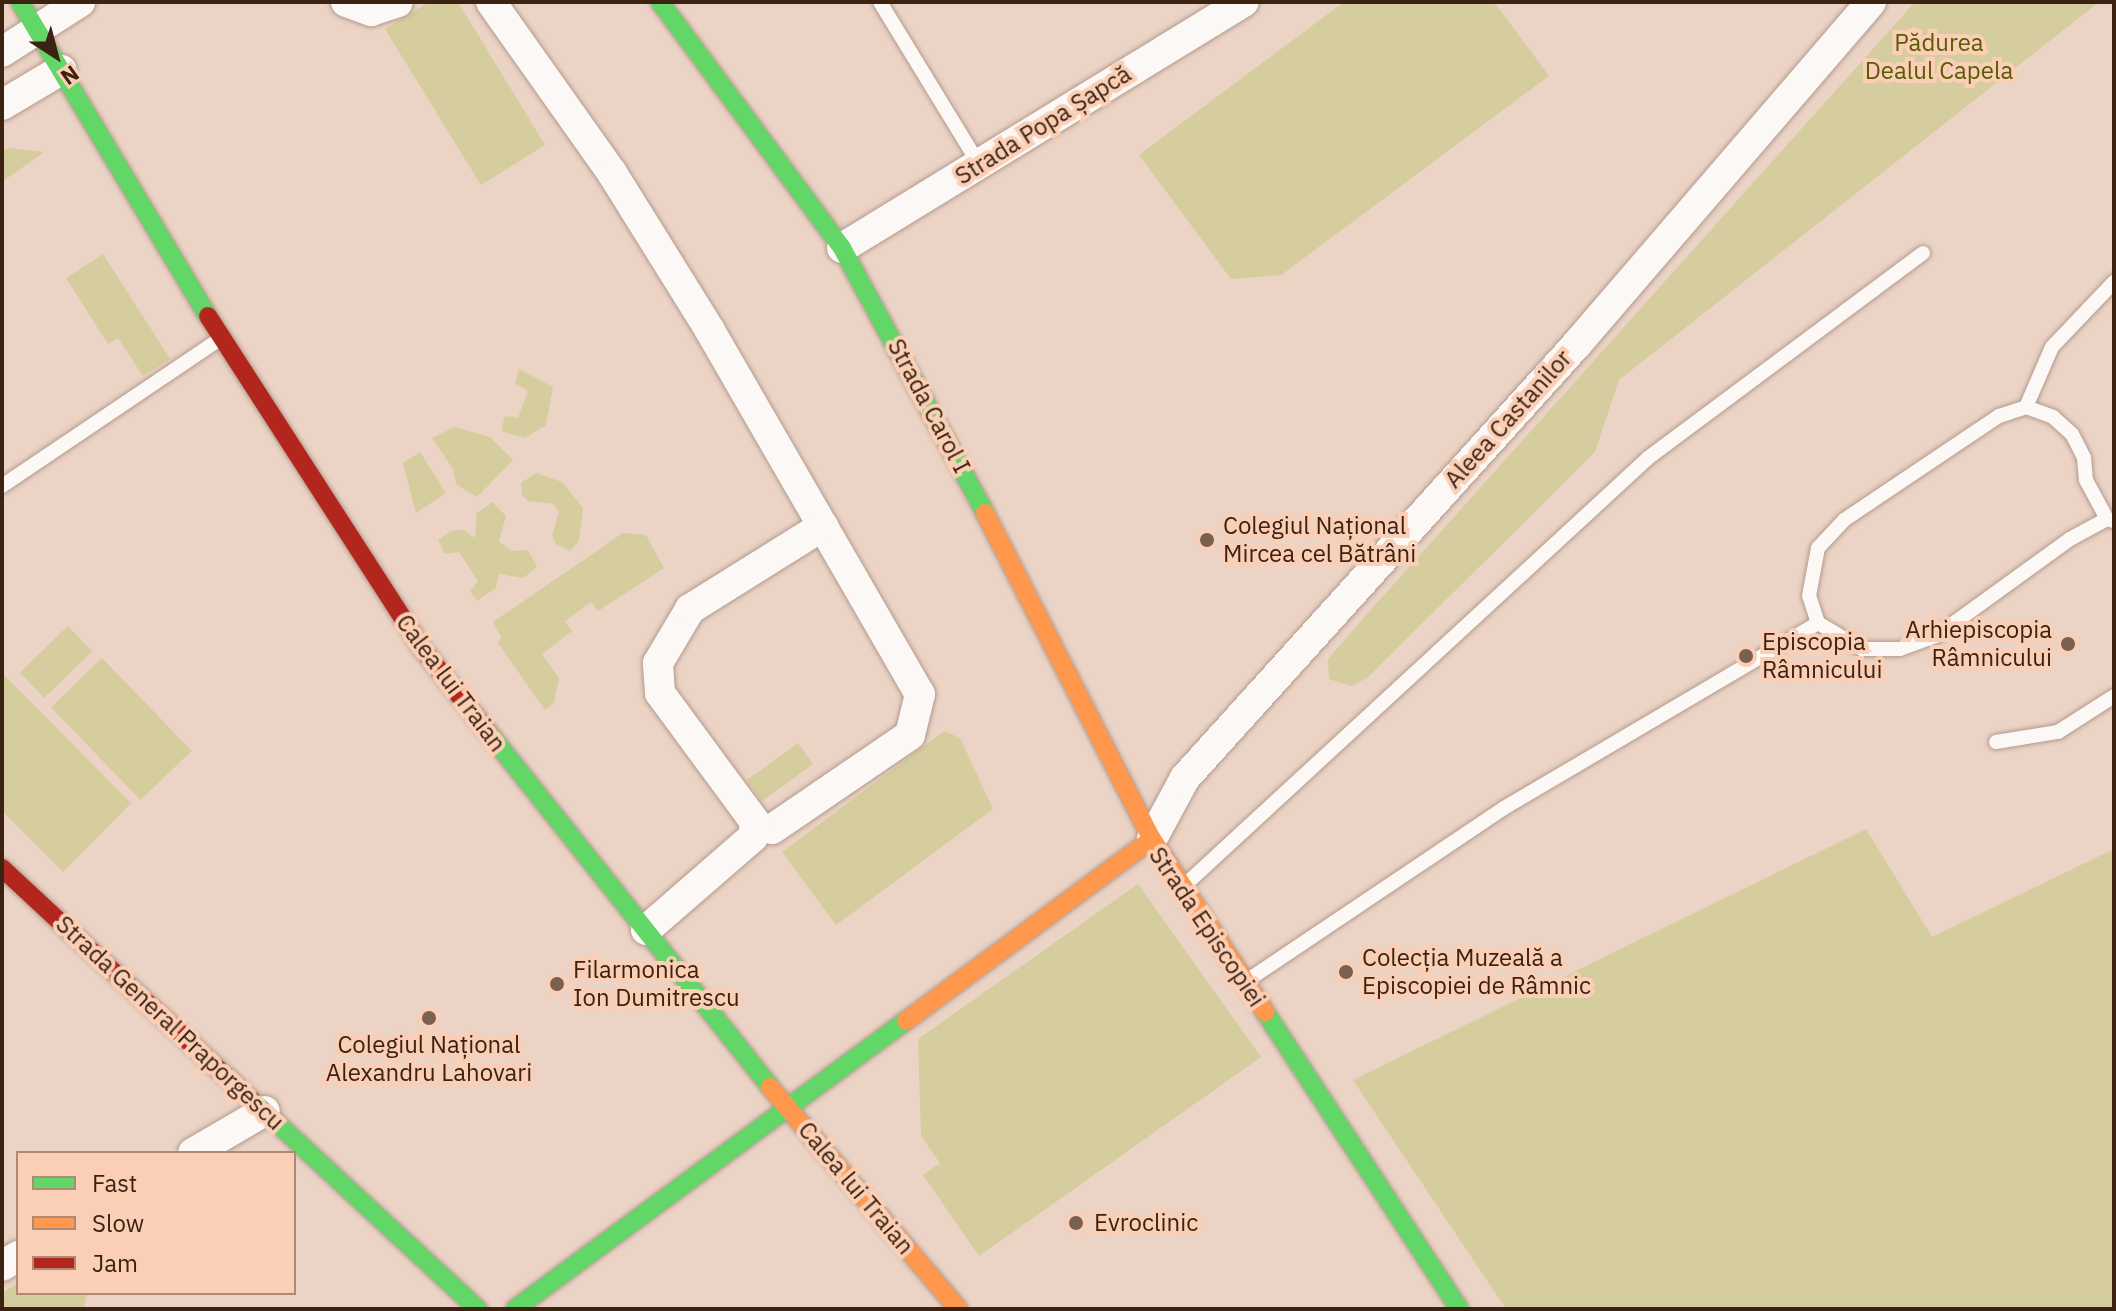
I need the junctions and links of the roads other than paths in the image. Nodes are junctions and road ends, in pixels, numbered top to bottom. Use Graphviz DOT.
graph roads {
  1 [pos="20,2"];
  2 [pos="80,2"];
  3 [pos="346,2"];
  4 [pos="398,2"];
  5 [pos="491,2"];
  6 [pos="660,2"];
  7 [pos="880,2"];
  8 [pos="1244,2"];
  9 [pos="1855,8"];
  10 [pos="37,31"];
  11 [pos="2,52"];
  12 [pos="61,70"];
  13 [pos="2,105"];
  14 [pos="979,164"];
  15 [pos="842,248"];
  16 [pos="1923,253"];
  17 [pos="2114,282"];
  18 [pos="221,338"];
  19 [pos="2026,407"];
  20 [pos="2,486"];
  21 [pos="2110,520"];
  22 [pos="823,526"];
  23 [pos="1818,623"];
  24 [pos="2114,696"];
  25 [pos="1996,742"];
  26 [pos="772,829"];
  27 [pos="1152,839"];
  28 [pos="2,868"];
  29 [pos="1181,889"];
  30 [pos="646,930"];
  31 [pos="1244,983"];
  32 [pos="789,1110"];
  33 [pos="265,1111"];
  34 [pos="196,1151"];
  35 [pos="478,1309"];
  36 [pos="515,1309"];
  37 [pos="958,1309"];
  38 [pos="1459,1309"];
  1 -- 10 [label="street, Calea lui Traian"];
  2 -- 10 [label="street"];
  3 -- 4 [label="street"];
  5 -- 22 [label="street"];
  6 -- 15 [label="street, Strada Carol I"];
  7 -- 14 [label="lane"];
  8 -- 14 [label="street, Strada Popa Șapcă"];
  9 -- 27 [label="street, Aleea Castanilor"];
  10 -- 11 [label="street"];
  10 -- 12 [label="street, Calea lui Traian"];
  12 -- 13 [label="street"];
  12 -- 18 [label="street, Calea lui Traian"];
  14 -- 15 [label="street, Strada Popa Șapcă"];
  15 -- 27 [label="street, Strada Carol I"];
  16 -- 29 [label="lane"];
  17 -- 19 [label="lane"];
  18 -- 20 [label="lane"];
  18 -- 30 [label="street, Calea lui Traian"];
  19 -- 21 [label="lane"];
  19 -- 23 [label="lane"];
  21 -- 23 [label="lane"];
  22 -- 26 [label="street"];
  22 -- 30 [label="street"];
  23 -- 31 [label="lane"];
  24 -- 25 [label="lane"];
  27 -- 29 [label="street, Strada Episcopiei"];
  27 -- 32 [label="street, Strada Episcopiei"];
  28 -- 33 [label="street, Strada General Praporgescu"];
  29 -- 31 [label="street, Strada Episcopiei"];
  30 -- 32 [label="street, Calea lui Traian"];
  31 -- 38 [label="street, Strada Episcopiei"];
  32 -- 36 [label="street, Strada Episcopiei"];
  32 -- 37 [label="street, Calea lui Traian"];
  33 -- 34 [label="street"];
  33 -- 35 [label="street, Strada General Praporgescu"];
}
